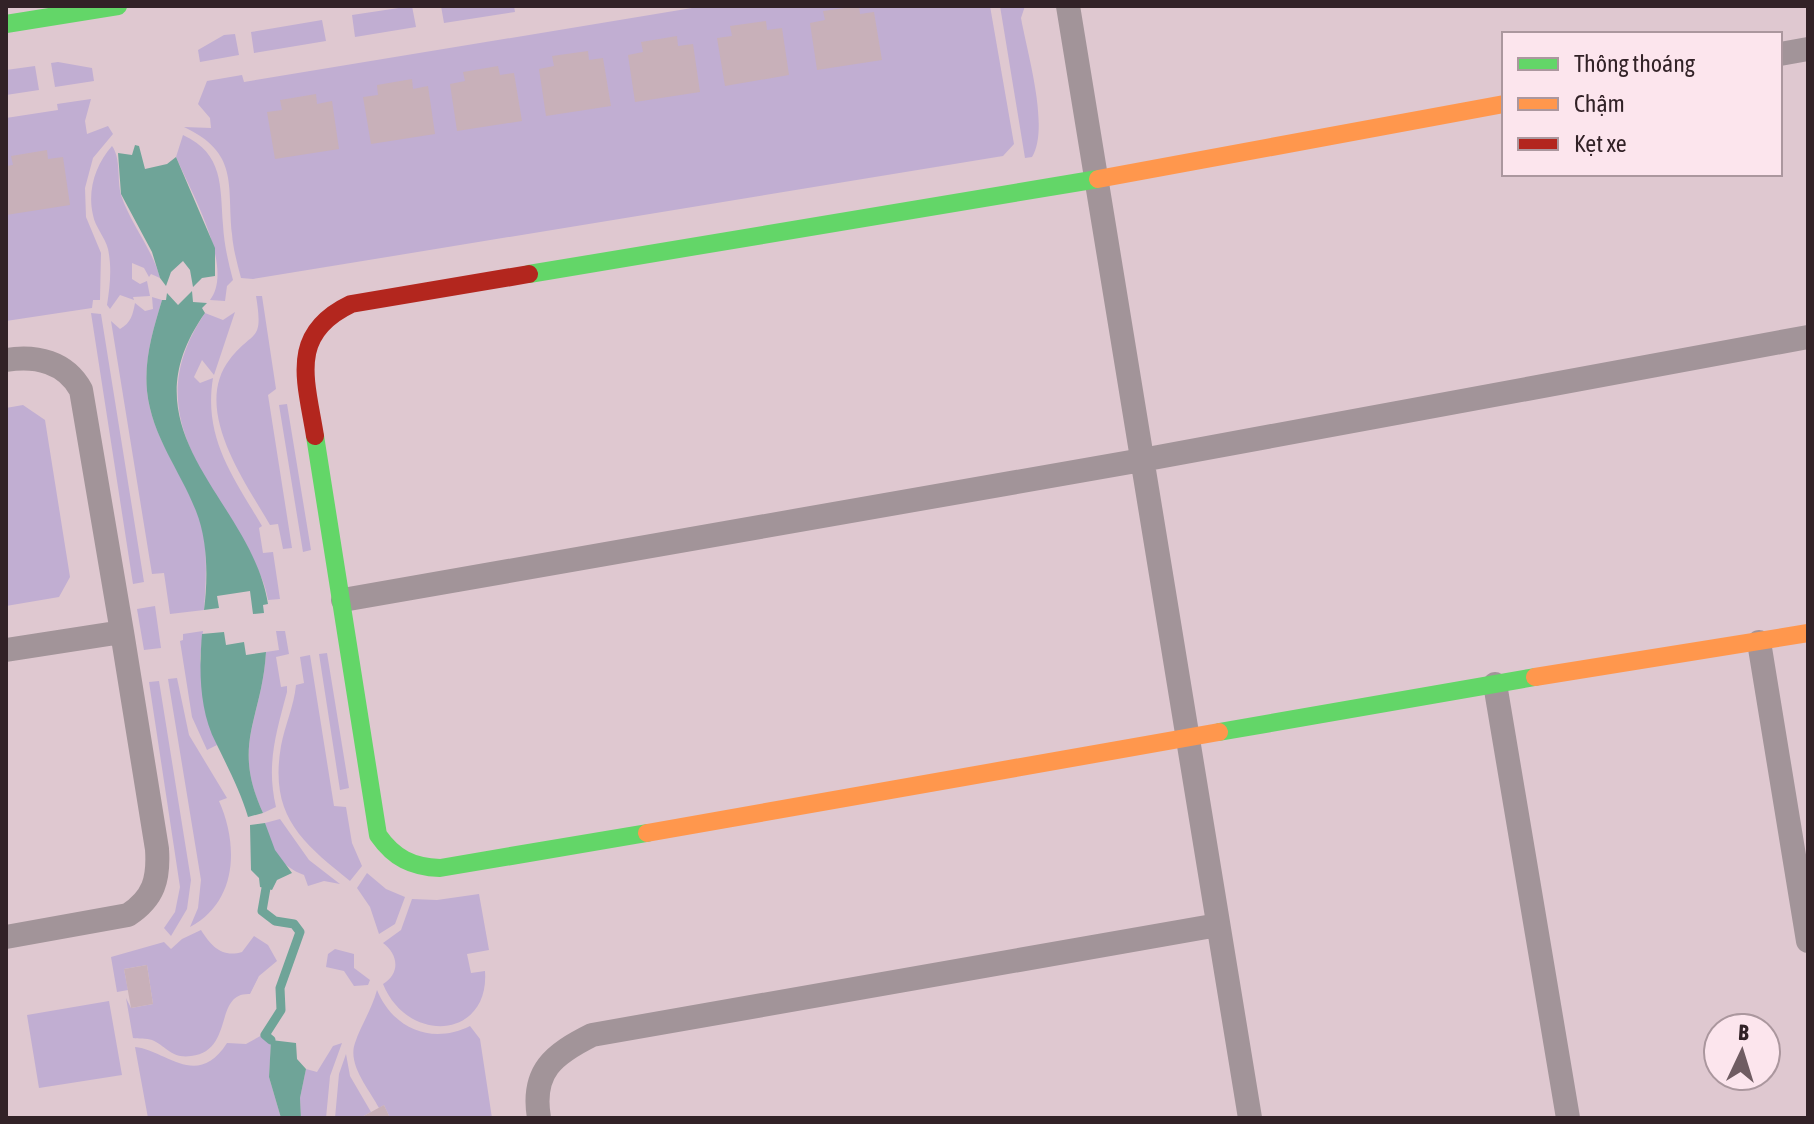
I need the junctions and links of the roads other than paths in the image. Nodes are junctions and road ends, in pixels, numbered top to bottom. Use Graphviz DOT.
graph roads {
  1 [pos="118,6"];
  2 [pos="1068,6"];
  3 [pos="6,24"];
  4 [pos="1808,49"];
  5 [pos="1782,54"];
  6 [pos="1502,104"];
  7 [pos="1096,179"];
  8 [pos="1808,337"];
  9 [pos="6,360"];
  10 [pos="1142,460"];
  11 [pos="343,600"];
  12 [pos="122,632"];
  13 [pos="1808,633"];
  14 [pos="1759,642"];
  15 [pos="6,650"];
  16 [pos="1495,684"];
  17 [pos="1189,739"];
  18 [pos="1218,925"];
  19 [pos="6,937"];
  20 [pos="1808,941"];
  21 [pos="539,1118"];
  22 [pos="1250,1118"];
  23 [pos="1568,1118"];
  1 -- 3 [label="street"];
  2 -- 7 [label="street"];
  4 -- 5 [label="street"];
  6 -- 7 [label="street"];
  7 -- 10 [label="street"];
  7 -- 11 [label="street"];
  8 -- 10 [label="street"];
  9 -- 12 [label="street"];
  10 -- 11 [label="street"];
  10 -- 17 [label="street"];
  11 -- 17 [label="street"];
  12 -- 15 [label="street"];
  12 -- 19 [label="street"];
  13 -- 14 [label="street"];
  14 -- 16 [label="street"];
  14 -- 20 [label="street"];
  16 -- 17 [label="street"];
  16 -- 23 [label="street"];
  17 -- 18 [label="street"];
  18 -- 21 [label="street"];
  18 -- 22 [label="street"];
}
